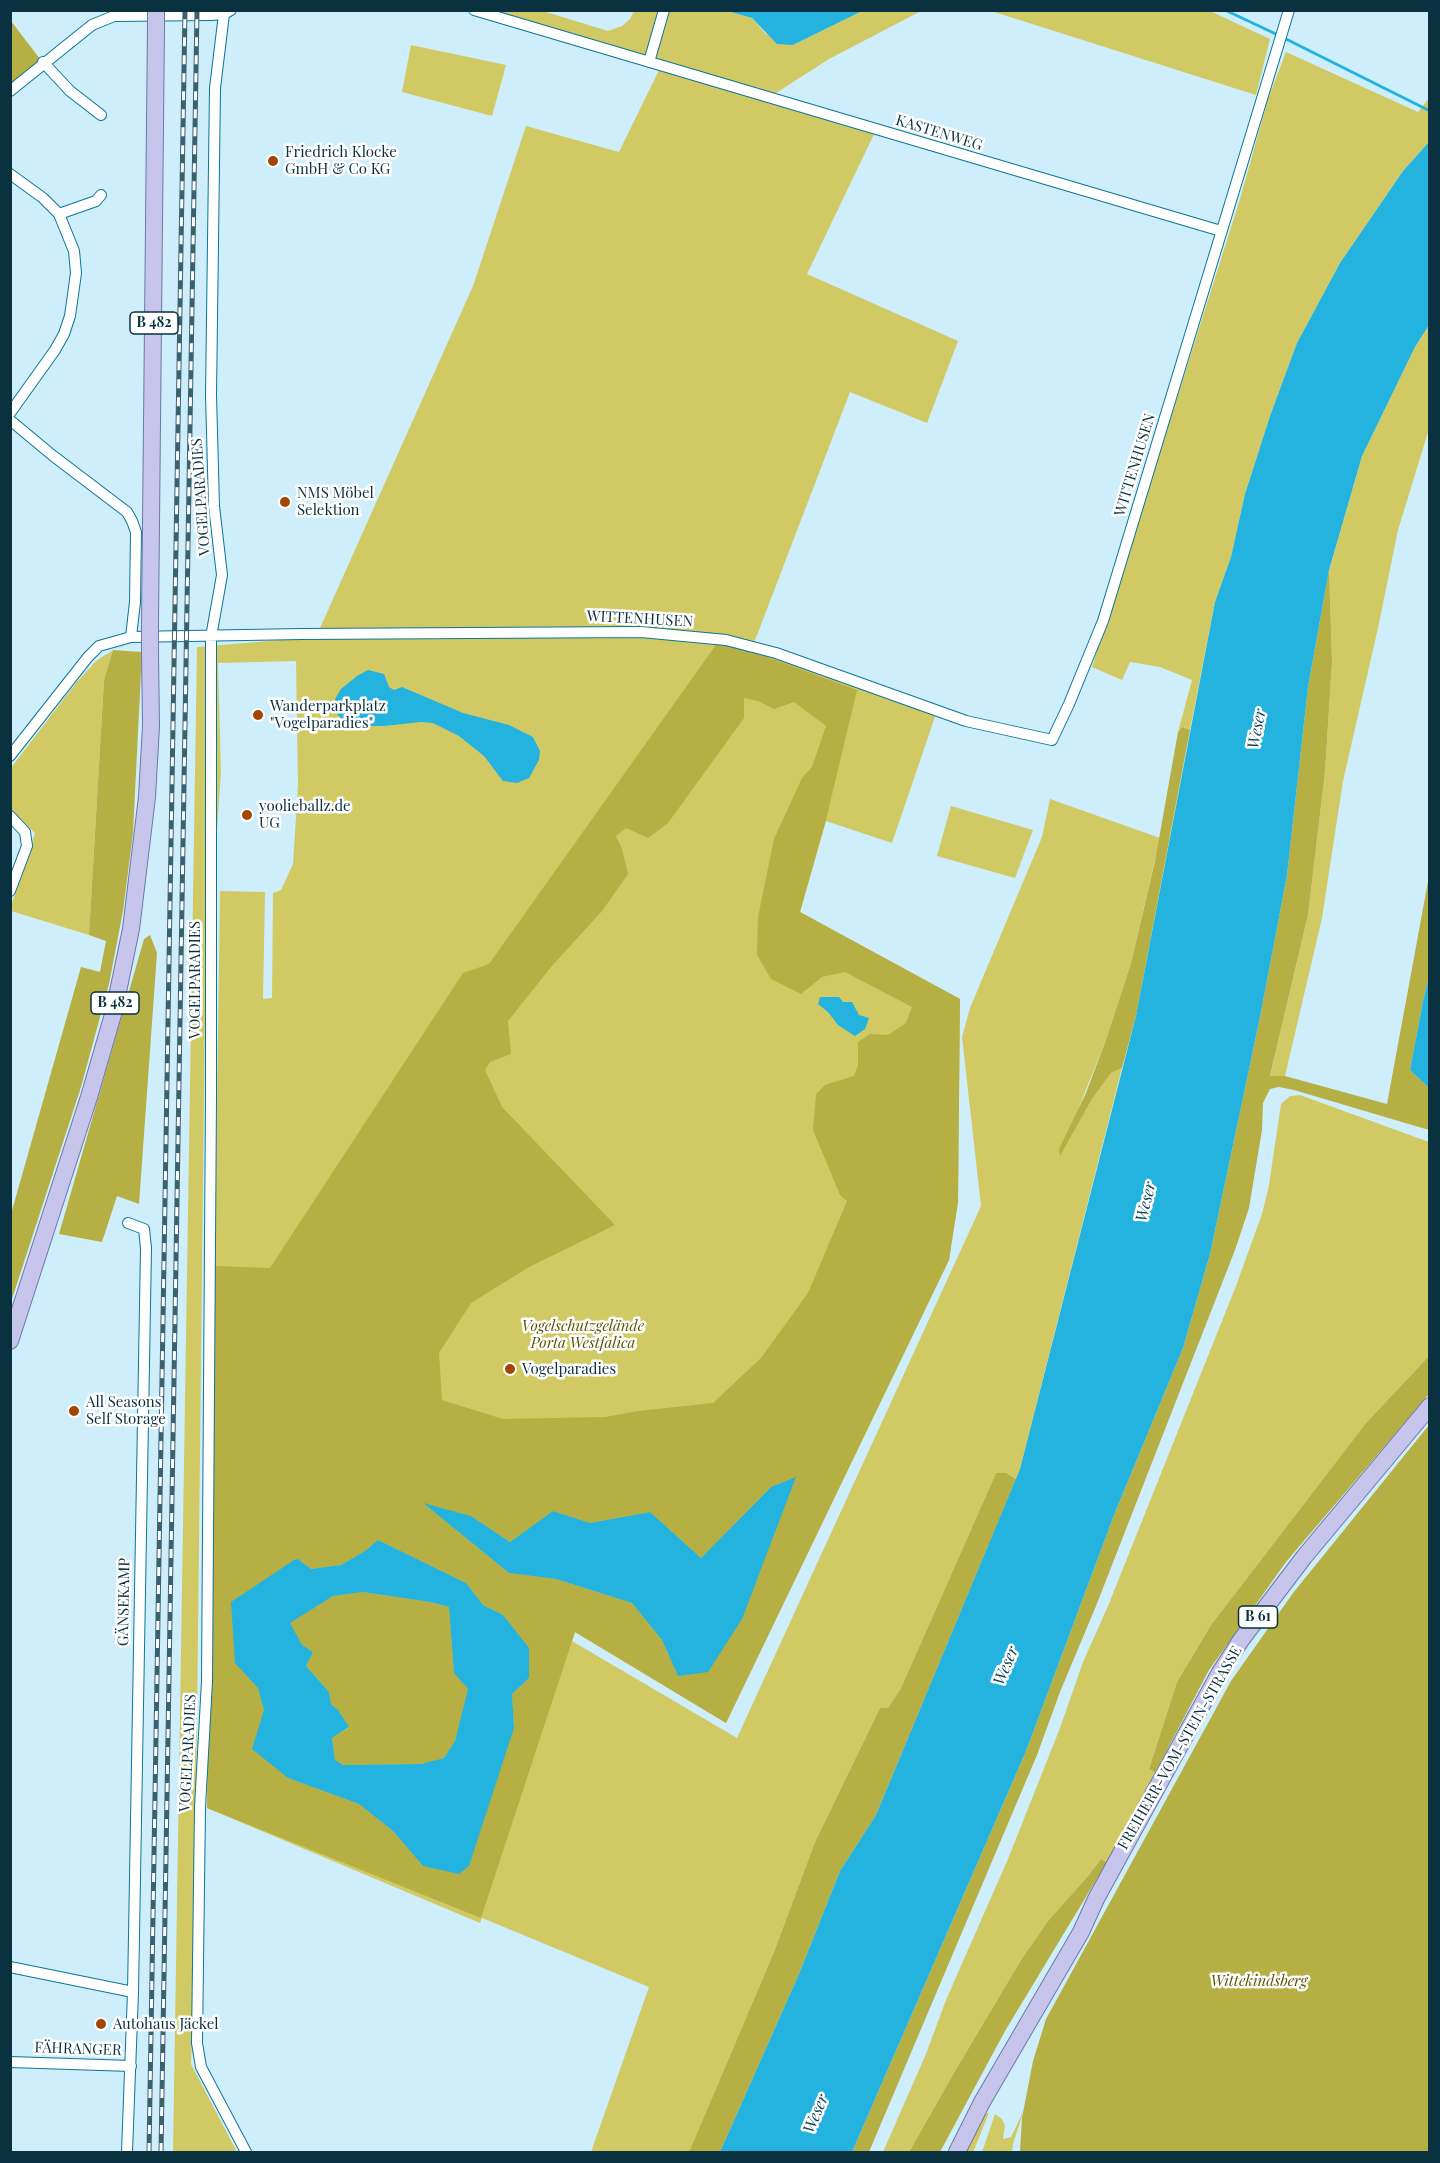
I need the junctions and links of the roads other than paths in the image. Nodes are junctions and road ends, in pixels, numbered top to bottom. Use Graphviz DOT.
graph roads {
  1 [pos="474,10"];
  2 [pos="664,10"];
  3 [pos="1289,10"];
  4 [pos="227,12"];
  5 [pos="156,17"];
  6 [pos="43,62"];
  7 [pos="649,62"];
  8 [pos="10,91"];
  9 [pos="101,115"];
  10 [pos="10,174"];
  11 [pos="101,195"];
  12 [pos="59,214"];
  13 [pos="1221,231"];
  14 [pos="10,413"];
  15 [pos="10,420"];
  16 [pos="211,637"];
  17 [pos="131,638"];
  18 [pos="10,756"];
  19 [pos="10,816"];
  20 [pos="10,891"];
  21 [pos="128,1223"];
  22 [pos="10,1341"];
  23 [pos="1430,1406"];
  24 [pos="1096,1899"];
  25 [pos="10,1967"];
  26 [pos="133,1992"];
  27 [pos="10,2062"];
  28 [pos="130,2066"];
  29 [pos="127,2152"];
  30 [pos="246,2152"];
  31 [pos="950,2152"];
  32 [pos="957,2152"];
  1 -- 7 [label="street, KASTENWEG"];
  2 -- 7 [label="street"];
  3 -- 13 [label="street, WITTENHUSEN"];
  4 -- 6 [label="street"];
  4 -- 16 [label="street, VOGELPARADIES"];
  5 -- 22 [label="main road, B 482, bridge"];
  6 -- 8 [label="street"];
  6 -- 9 [label="street"];
  7 -- 13 [label="street, KASTENWEG"];
  10 -- 12 [label="street"];
  11 -- 12 [label="street"];
  12 -- 14 [label="street"];
  13 -- 16 [label="street, WITTENHUSEN"];
  15 -- 17 [label="street"];
  16 -- 17 [label="street, WITTENHUSEN"];
  16 -- 30 [label="street, VOGELPARADIES"];
  17 -- 18 [label="street, WITTENHUSEN"];
  19 -- 20 [label="street"];
  21 -- 26 [label="street, GÄNSEKAMP"];
  23 -- 24 [label="main road, FREIHERR-VOM-STEIN-STRASSE / B 61"];
  24 -- 31 [label="main road, FREIHERR-VOM-STEIN-STRASSE / B 61"];
  24 -- 32 [label="main road, FREIHERR-VOM-STEIN-STRASSE / B 61"];
  25 -- 26 [label="street"];
  26 -- 28 [label="street, GÄNSEKAMP"];
  27 -- 28 [label="street, FÄHRANGER"];
  28 -- 29 [label="street, FÄHRANGER"];
}
